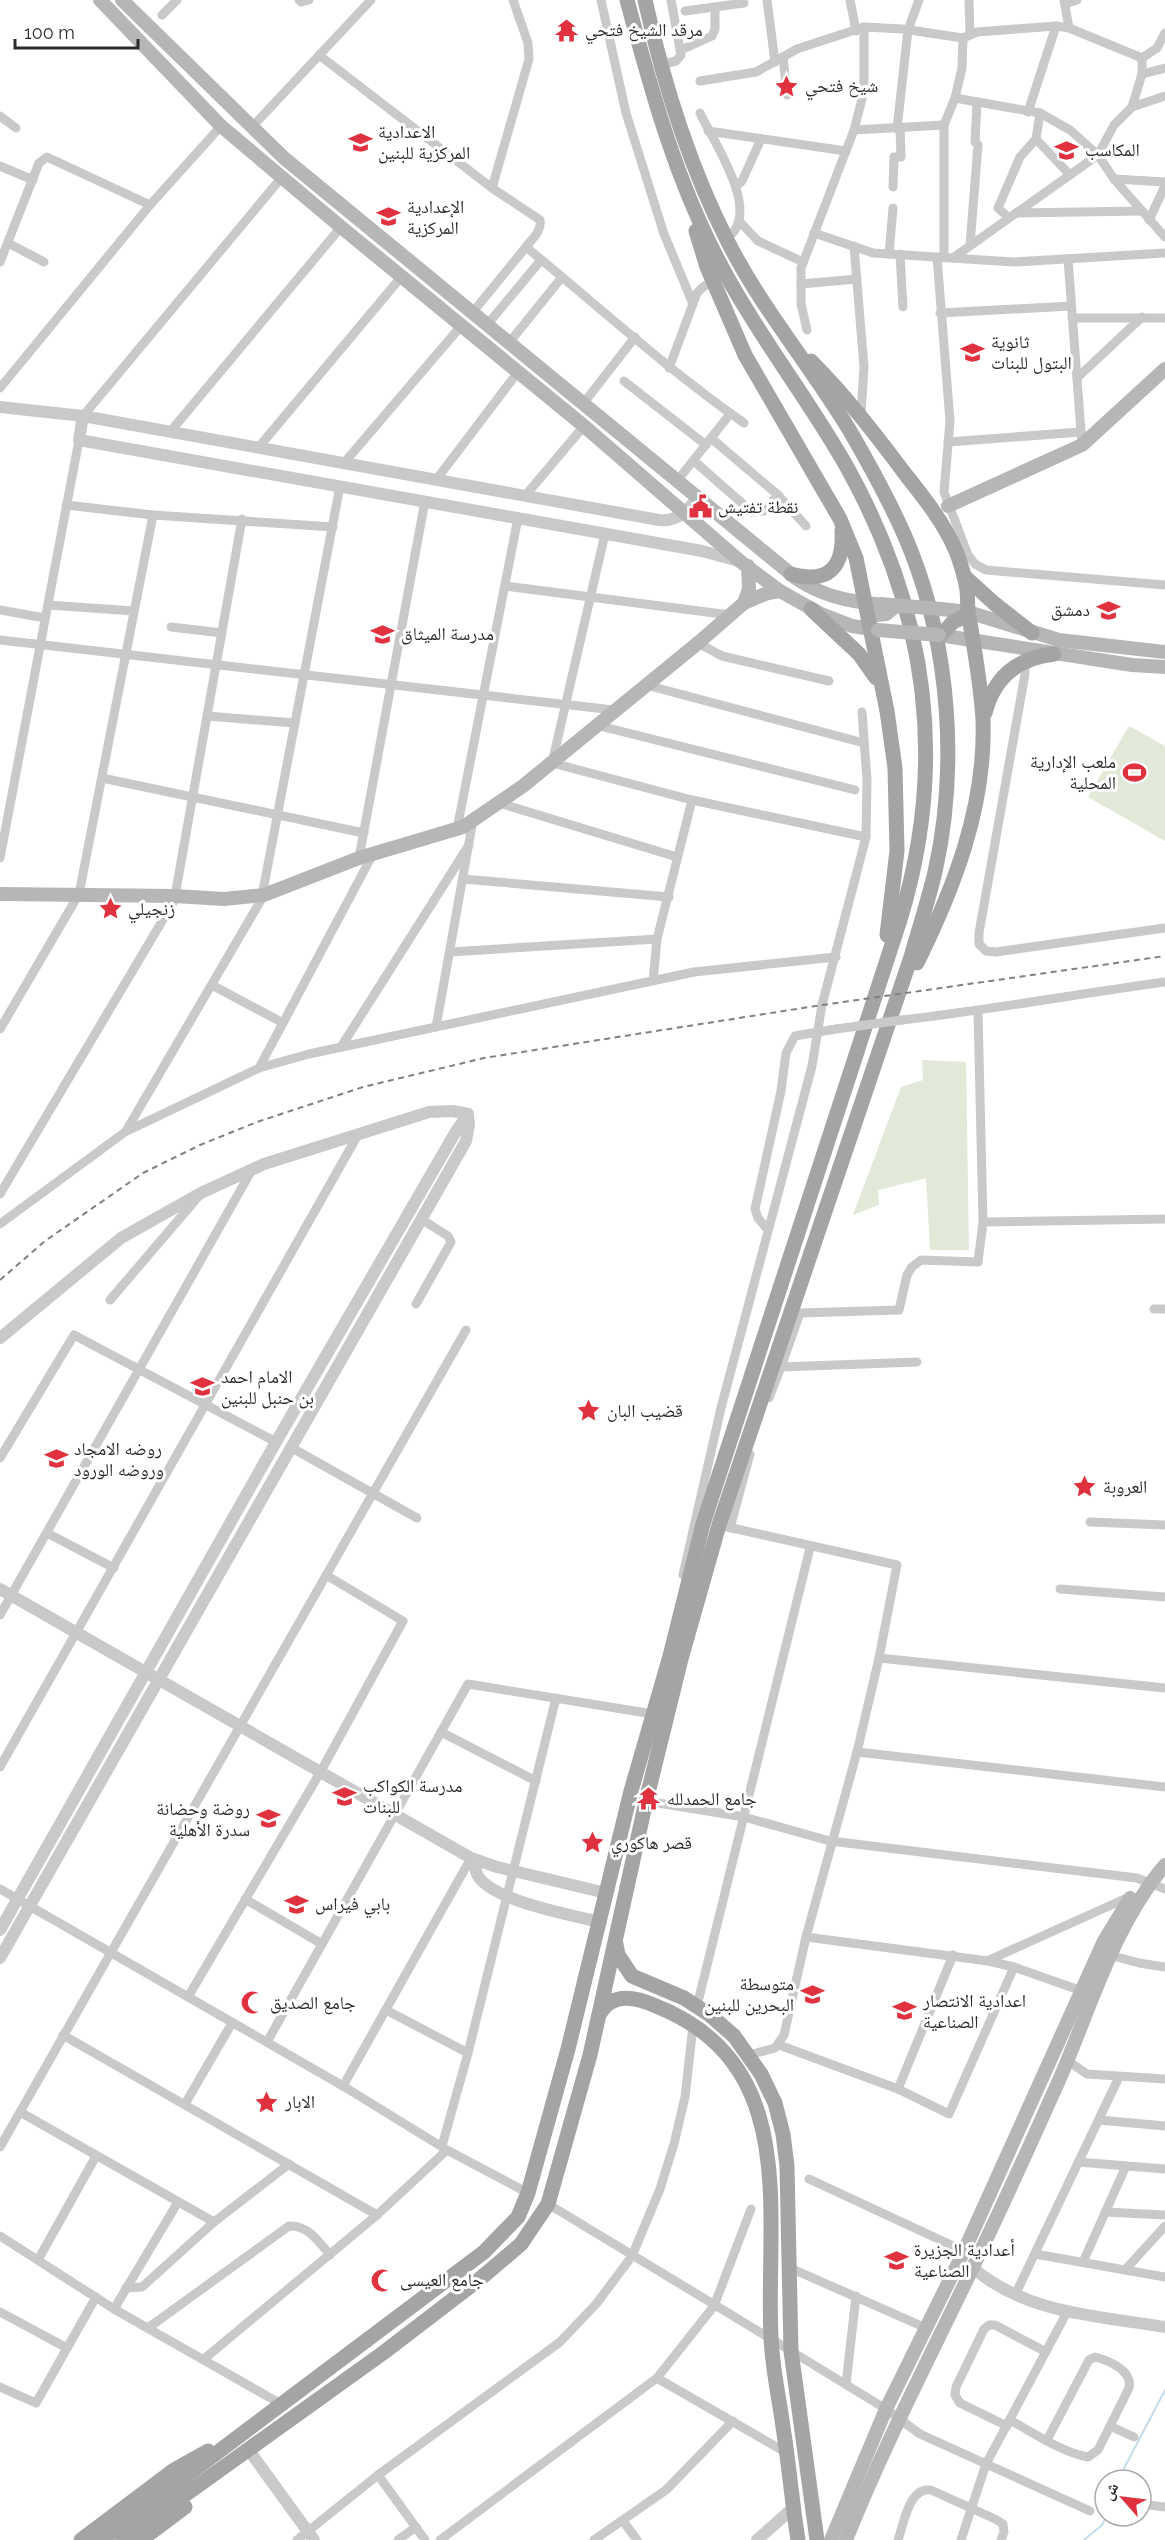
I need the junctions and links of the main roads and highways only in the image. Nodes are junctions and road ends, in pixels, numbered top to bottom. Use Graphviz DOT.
graph roads {
  1 [pos="100,0"];
  2 [pos="122,0"];
  3 [pos="627,0"];
  4 [pos="645,0"];
  5 [pos="170,48"];
  6 [pos="156,61"];
  7 [pos="720,278"];
  8 [pos="786,335"];
  9 [pos="1165,369"];
  10 [pos="948,506"];
  11 [pos="841,522"];
  12 [pos="745,564"];
  13 [pos="791,574"];
  14 [pos="964,576"];
  15 [pos="780,591"];
  16 [pos="744,603"];
  17 [pos="811,609"];
  18 [pos="968,614"];
  19 [pos="874,616"];
  20 [pos="1032,633"];
  21 [pos="940,635"];
  22 [pos="974,640"];
  23 [pos="1162,651"];
  24 [pos="1054,654"];
  25 [pos="1165,667"];
  26 [pos="882,687"];
  27 [pos="983,722"];
  28 [pos="0,894"];
  29 [pos="876,988"];
  30 [pos="897,1017"];
  31 [pos="1165,1865"];
  32 [pos="1150,1882"];
  33 [pos="616,1941"];
  34 [pos="1105,1954"];
  35 [pos="599,2016"];
  36 [pos="568,2049"];
  37 [pos="590,2055"];
  38 [pos="766,2084"];
  39 [pos="751,2093"];
  40 [pos="372,2337"];
  41 [pos="383,2353"];
  42 [pos="237,2450"];
  43 [pos="185,2486"];
  44 [pos="81,2540"];
  45 [pos="101,2540"];
  46 [pos="122,2540"];
  47 [pos="141,2540"];
  48 [pos="798,2540"];
  49 [pos="818,2540"];
  50 [pos="831,2540"];
  51 [pos="846,2540"];
  1 -- 6 [label="main road"];
  2 -- 5 [label="main road"];
  3 -- 7 [label="main road"];
  4 -- 8 [label="main road"];
  5 -- 6 [label="main road"];
  5 -- 13 [label="main road"];
  6 -- 12 [label="main road"];
  7 -- 11 [label="main road"];
  7 -- 29 [label="main road"];
  8 -- 14 [label="main road"];
  8 -- 30 [label="main road"];
  9 -- 10 [label="main road"];
  11 -- 13 [label="main road"];
  11 -- 19 [label="main road"];
  12 -- 15 [label="main road"];
  12 -- 16 [label="main road"];
  13 -- 19 [label="main road"];
  14 -- 18 [label="main road"];
  14 -- 20 [label="main road"];
  15 -- 16 [label="main road"];
  15 -- 17 [label="main road"];
  16 -- 28 [label="main road"];
  17 -- 19 [label="main road"];
  17 -- 26 [label="main road"];
  18 -- 19 [label="main road, bridge"];
  18 -- 20 [label="main road"];
  18 -- 21 [label="main road"];
  18 -- 22 [label="main road"];
  19 -- 21 [label="main road, bridge"];
  19 -- 26 [label="main road"];
  20 -- 23 [label="main road"];
  21 -- 22 [label="main road"];
  22 -- 24 [label="main road"];
  22 -- 27 [label="main road"];
  24 -- 25 [label="main road"];
  24 -- 27 [label="main road"];
  26 -- 29 [label="main road"];
  27 -- 30 [label="main road"];
  29 -- 36 [label="main road"];
  30 -- 33 [label="main road"];
  31 -- 32 [label="main road"];
  32 -- 34 [label="main road"];
  32 -- 34 [label="main road"];
  33 -- 35 [label="main road"];
  33 -- 38 [label="main road"];
  34 -- 50 [label="main road"];
  34 -- 51 [label="main road"];
  35 -- 37 [label="main road"];
  35 -- 39 [label="main road"];
  36 -- 37 [label="main road"];
  36 -- 40 [label="main road"];
  37 -- 41 [label="main road"];
  38 -- 39 [label="main road"];
  38 -- 49 [label="main road"];
  39 -- 48 [label="main road"];
  40 -- 41 [label="main road"];
  40 -- 42 [label="main road"];
  41 -- 42 [label="main road"];
  42 -- 43 [label="main road"];
  42 -- 44 [label="main road"];
  42 -- 47 [label="main road"];
  43 -- 45 [label="main road"];
  43 -- 46 [label="main road"];
}
